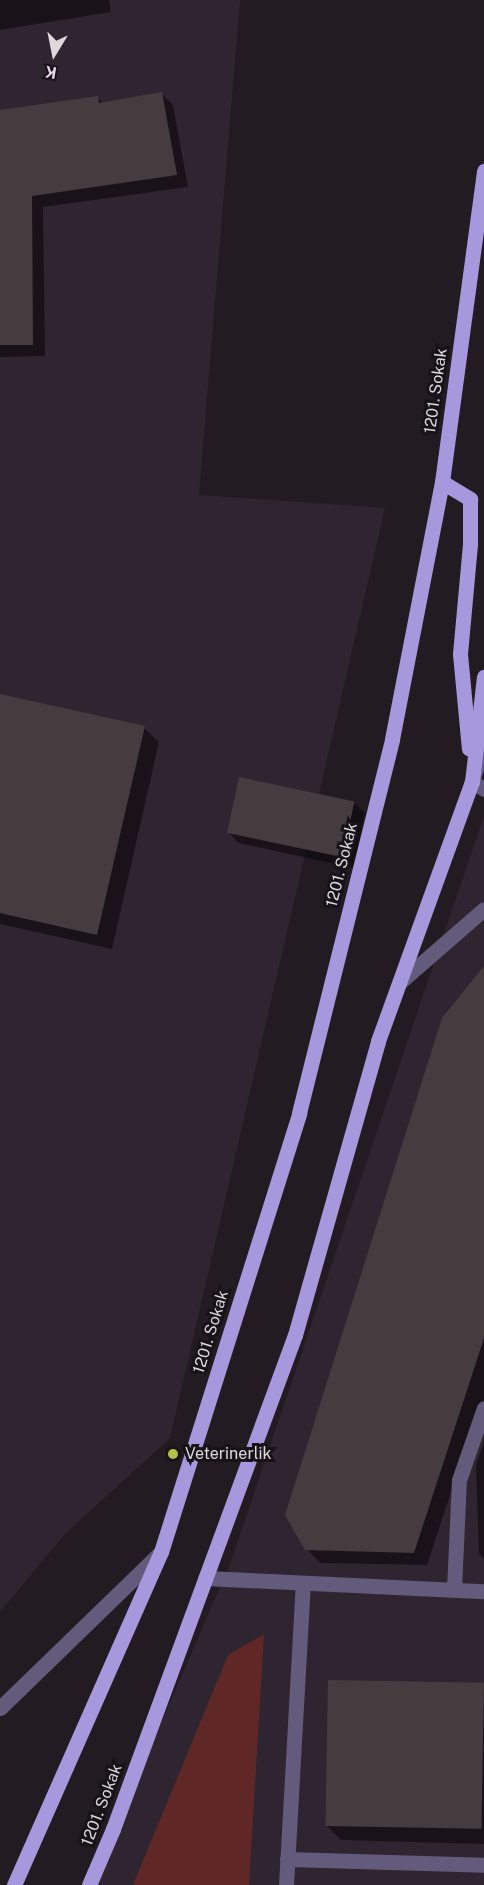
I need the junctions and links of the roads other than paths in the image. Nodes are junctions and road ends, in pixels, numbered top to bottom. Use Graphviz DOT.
graph roads {
  1 [pos="484,171"];
  2 [pos="442,482"];
  3 [pos="484,677"];
  4 [pos="484,744"];
  5 [pos="478,785"];
  6 [pos="484,909"];
  7 [pos="400,982"];
  8 [pos="484,1408"];
  9 [pos="161,1552"];
  10 [pos="205,1578"];
  11 [pos="303,1583"];
  12 [pos="453,1589"];
  13 [pos="484,1591"];
  14 [pos="0,1708"];
  15 [pos="288,1859"];
  16 [pos="484,1865"];
  17 [pos="14,1885"];
  18 [pos="89,1885"];
  19 [pos="286,1885"];
  1 -- 2 [label="main road, 1201. Sokak"];
  2 -- 5 [label="main road"];
  2 -- 9 [label="main road, 1201. Sokak"];
  3 -- 5 [label="main road, 1201. Sokak"];
  4 -- 5 [label="street"];
  5 -- 7 [label="main road, 1201. Sokak"];
  6 -- 7 [label="street"];
  7 -- 10 [label="main road, 1201. Sokak"];
  8 -- 12 [label="street"];
  9 -- 14 [label="street, 1201. Sokak"];
  9 -- 17 [label="main road, 1201. Sokak"];
  10 -- 11 [label="street"];
  10 -- 18 [label="main road, 1201. Sokak"];
  11 -- 12 [label="street"];
  11 -- 15 [label="street"];
  12 -- 13 [label="street"];
  15 -- 16 [label="street"];
  15 -- 19 [label="street"];
}
